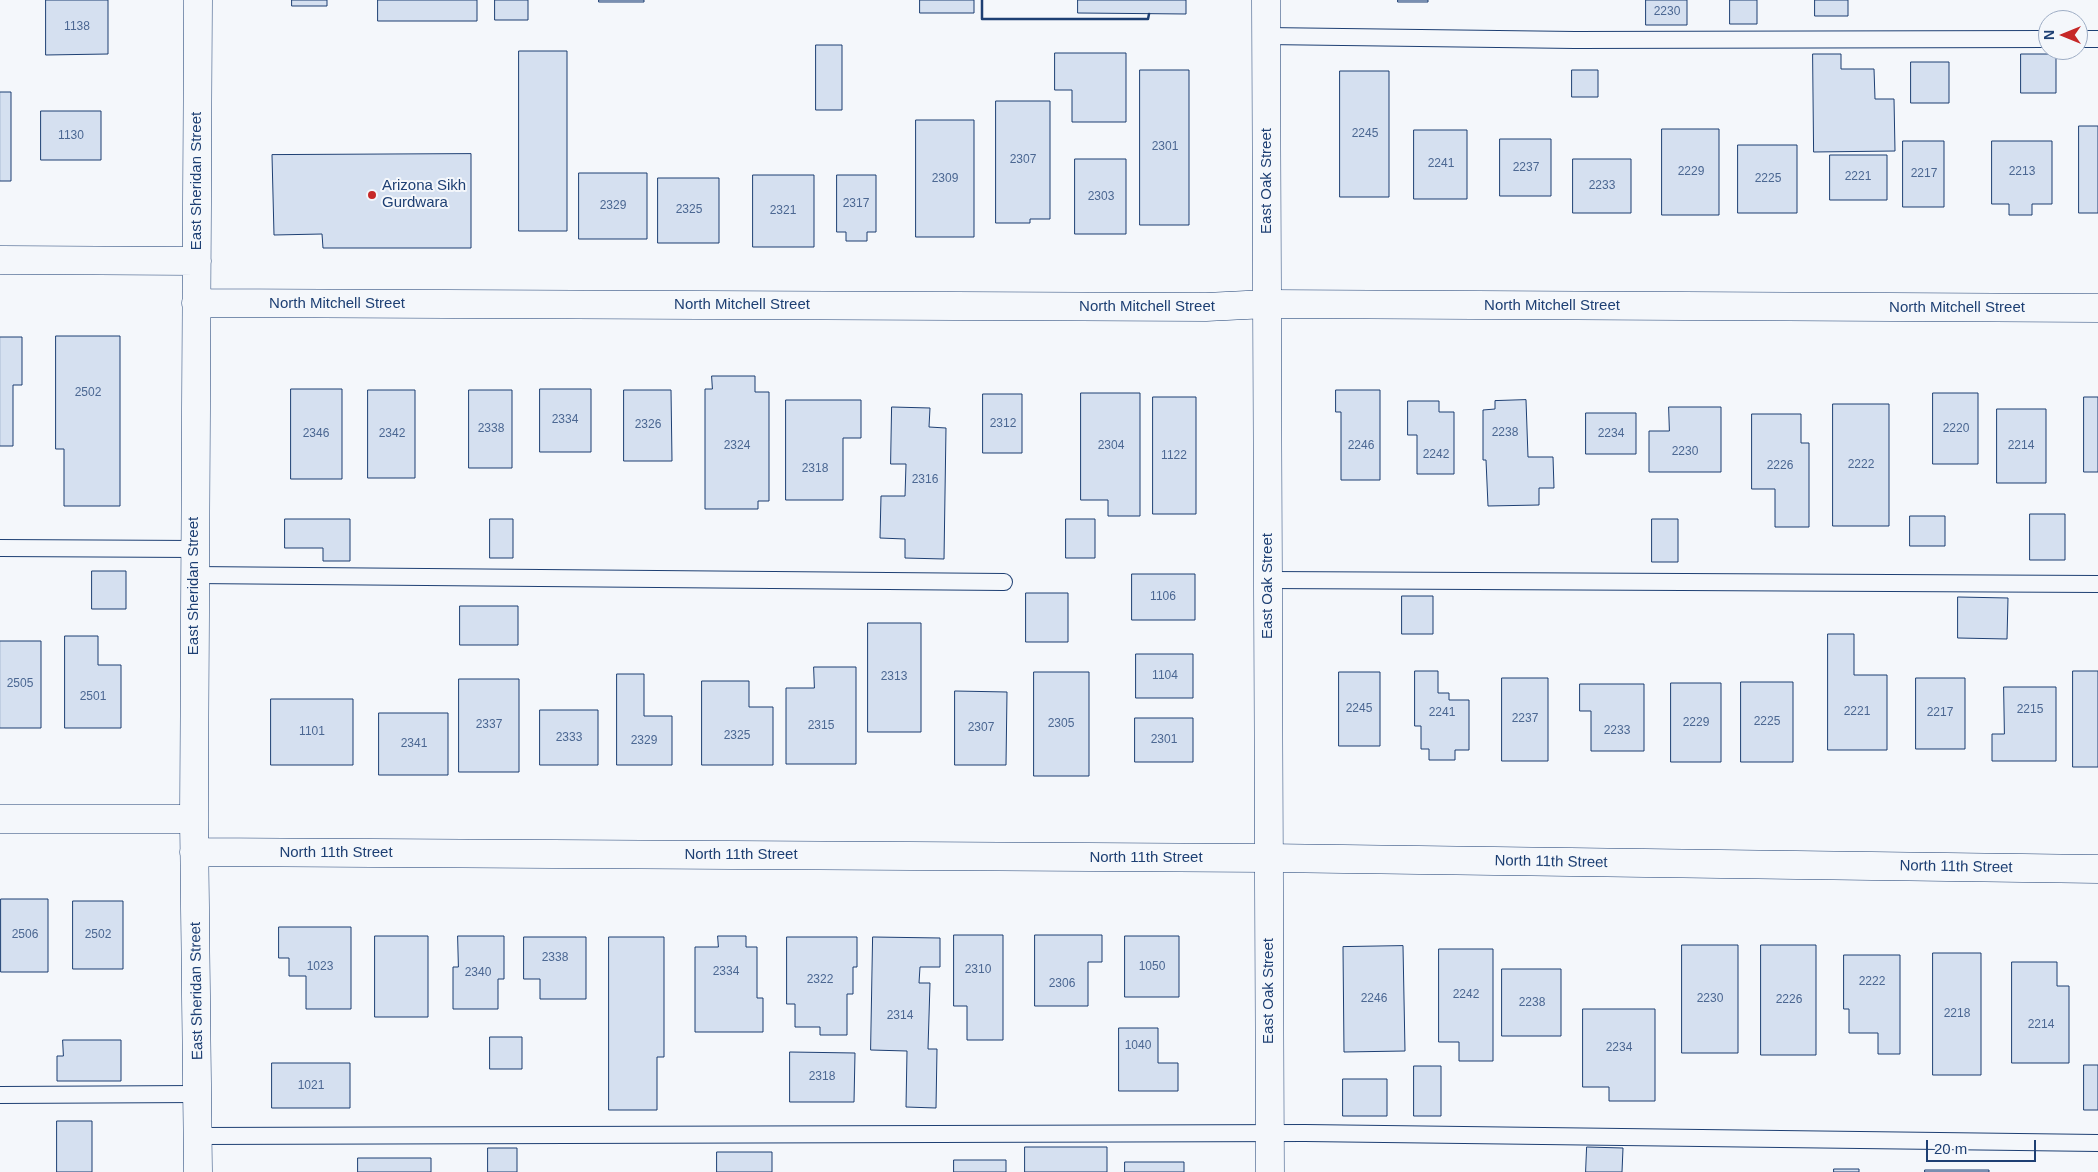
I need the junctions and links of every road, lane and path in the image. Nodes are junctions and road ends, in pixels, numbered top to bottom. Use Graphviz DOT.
graph roads {
  1 [pos="198,0"];
  2 [pos="1266,0"];
  3 [pos="1266,36"];
  4 [pos="2038,39"];
  5 [pos="0,260"];
  6 [pos="197,261"];
  7 [pos="196,303"];
  8 [pos="1267,304"];
  9 [pos="2098,308"];
  10 [pos="0,548"];
  11 [pos="194,562"];
  12 [pos="1268,580"];
  13 [pos="1004,582"];
  14 [pos="2098,584"];
  15 [pos="0,819"];
  16 [pos="194,819"];
  17 [pos="194,852"];
  18 [pos="1268,858"];
  19 [pos="2098,869"];
  20 [pos="198,1094"];
  21 [pos="0,1095"];
  22 [pos="1270,1133"];
  23 [pos="198,1136"];
  24 [pos="2098,1143"];
  25 [pos="198,1172"];
  26 [pos="1270,1172"];
  1 -- 6 [label="street, East Sheridan Street"];
  2 -- 3 [label="street, East Oak Street"];
  3 -- 4 [label="lane"];
  3 -- 8 [label="street, East Oak Street"];
  5 -- 6 [label="street"];
  6 -- 7 [label="street, East Sheridan Street"];
  7 -- 8 [label="street, North Mitchell Street"];
  7 -- 11 [label="street, East Sheridan Street"];
  8 -- 9 [label="street, North Mitchell Street"];
  8 -- 12 [label="street, East Oak Street"];
  10 -- 11 [label="lane"];
  11 -- 13 [label="lane"];
  11 -- 16 [label="street, East Sheridan Street"];
  12 -- 14 [label="lane"];
  12 -- 18 [label="street, East Oak Street"];
  15 -- 16 [label="street"];
  16 -- 17 [label="street, East Sheridan Street"];
  17 -- 18 [label="street, North 11th Street"];
  17 -- 20 [label="street, East Sheridan Street"];
  18 -- 19 [label="street, North 11th Street"];
  18 -- 22 [label="street, East Oak Street"];
  20 -- 21 [label="lane"];
  20 -- 23 [label="street, East Sheridan Street"];
  22 -- 23 [label="lane"];
  22 -- 24 [label="lane"];
  22 -- 26 [label="street, East Oak Street"];
  23 -- 25 [label="street, East Sheridan Street"];
}
